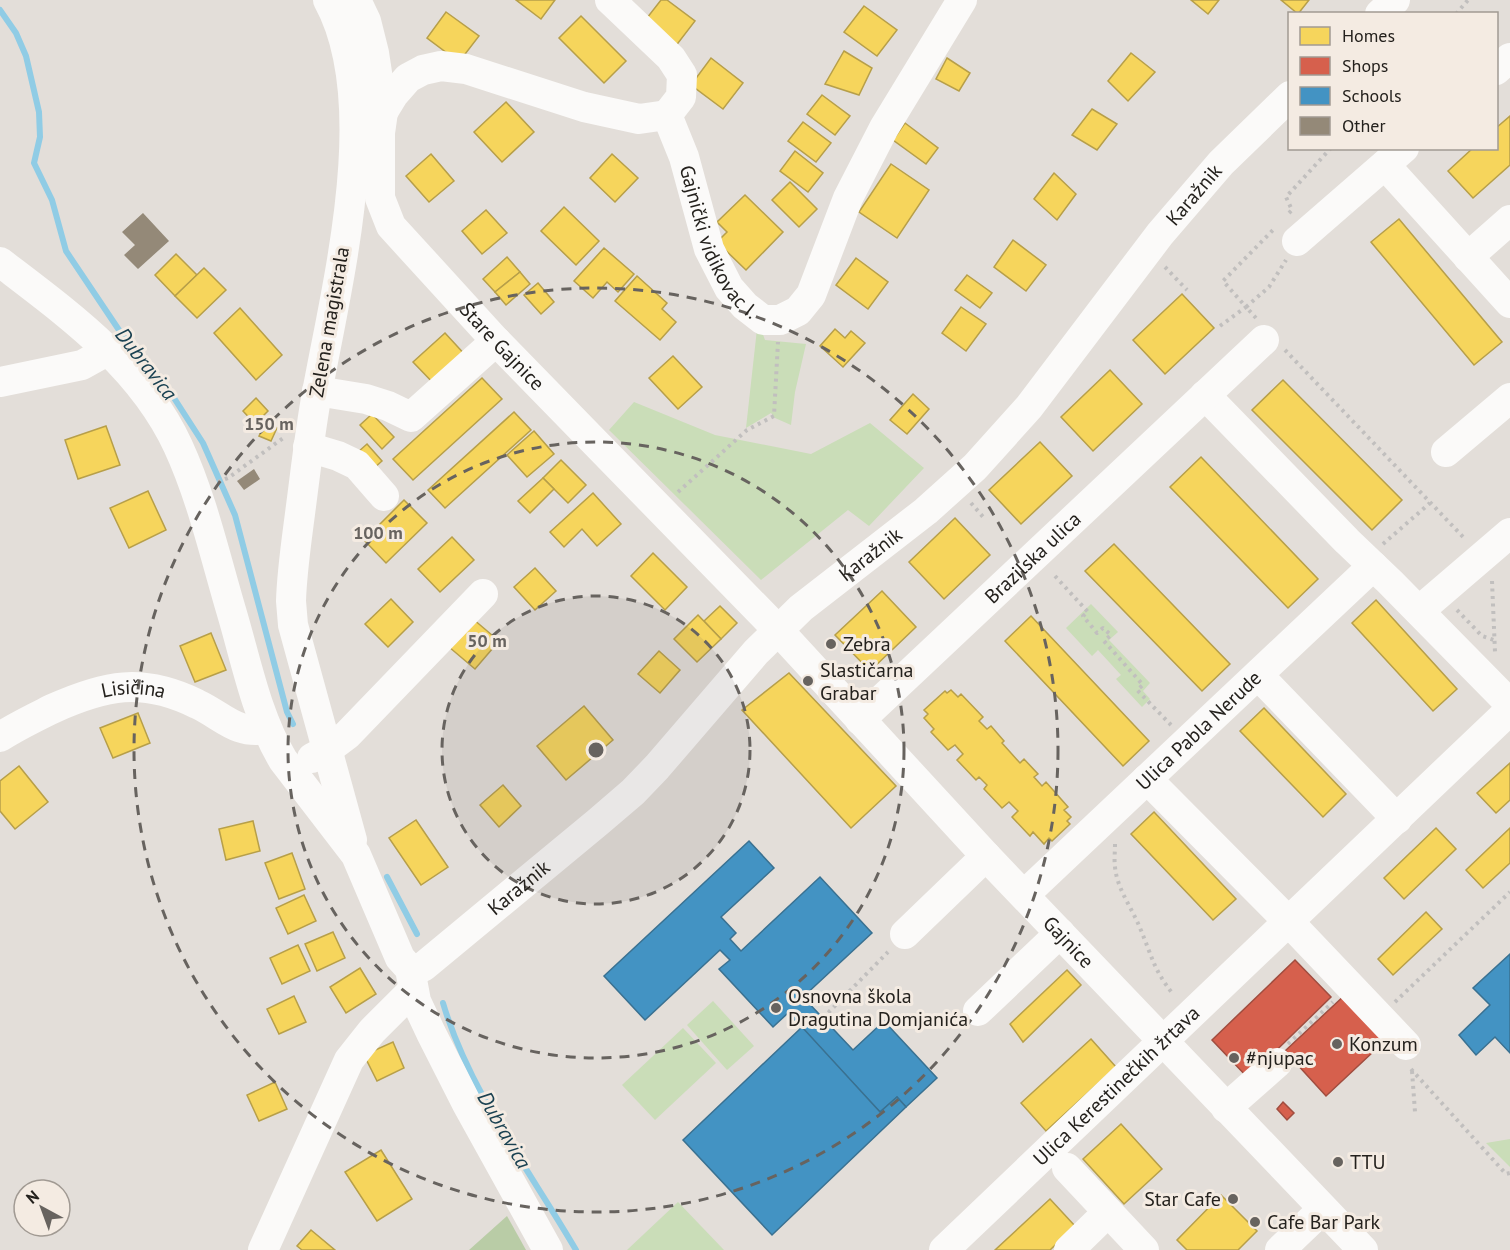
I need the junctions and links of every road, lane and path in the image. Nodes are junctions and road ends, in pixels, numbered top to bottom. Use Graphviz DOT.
graph roads {
  1 [pos="328,0"];
  2 [pos="356,0"];
  3 [pos="610,0"];
  4 [pos="962,0"];
  5 [pos="1395,0"];
  6 [pos="1468,0"];
  7 [pos="1382,12"];
  8 [pos="1458,12"];
  9 [pos="1510,58"];
  10 [pos="1498,69"];
  11 [pos="1288,98"];
  12 [pos="383,112"];
  13 [pos="667,115"];
  14 [pos="1329,150"];
  15 [pos="1395,157"];
  16 [pos="1510,220"];
  17 [pos="1286,228"];
  18 [pos="1468,257"];
  19 [pos="0,262"];
  20 [pos="1165,266"];
  21 [pos="1187,290"];
  22 [pos="1510,303"];
  23 [pos="1246,307"];
  24 [pos="780,320"];
  25 [pos="1220,326"];
  26 [pos="1269,337"];
  27 [pos="496,341"];
  28 [pos="109,350"];
  29 [pos="0,382"];
  30 [pos="317,391"];
  31 [pos="1205,395"];
  32 [pos="1510,398"];
  33 [pos="300,439"];
  34 [pos="1446,453"];
  35 [pos="228,477"];
  36 [pos="679,491"];
  37 [pos="384,496"];
  38 [pos="1430,503"];
  39 [pos="972,505"];
  40 [pos="984,518"];
  41 [pos="1510,533"];
  42 [pos="1472,547"];
  43 [pos="1374,558"];
  44 [pos="1492,574"];
  45 [pos="1055,576"];
  46 [pos="483,594"];
  47 [pos="1455,608"];
  48 [pos="1419,611"];
  49 [pos="778,630"];
  50 [pos="1494,640"];
  51 [pos="1495,662"];
  52 [pos="1258,675"];
  53 [pos="1510,704"];
  54 [pos="1510,710"];
  55 [pos="860,720"];
  56 [pos="267,729"];
  57 [pos="1177,732"];
  58 [pos="0,737"];
  59 [pos="327,750"];
  60 [pos="283,760"];
  61 [pos="1147,779"];
  62 [pos="1397,819"];
  63 [pos="1116,834"];
  64 [pos="356,855"];
  65 [pos="986,856"];
  66 [pos="1510,892"];
  67 [pos="1024,895"];
  68 [pos="1289,922"];
  69 [pos="1060,933"];
  70 [pos="905,934"];
  71 [pos="411,980"];
  72 [pos="1173,994"];
  73 [pos="1334,1001"];
  74 [pos="978,1011"];
  75 [pos="1379,1017"];
  76 [pos="823,1018"];
  77 [pos="1163,1042"];
  78 [pos="1282,1054"];
  79 [pos="1409,1058"];
  80 [pos="1226,1108"];
  81 [pos="1415,1113"];
  82 [pos="1066,1168"];
  83 [pos="1510,1173"];
  84 [pos="1323,1209"];
  85 [pos="1107,1213"];
  86 [pos="263,1250"];
  87 [pos="548,1250"];
  88 [pos="944,1250"];
  89 [pos="1069,1250"];
  90 [pos="1144,1250"];
  91 [pos="1280,1250"];
  92 [pos="1363,1250"];
  1 -- 30 [label="street, Zelena magistrala"];
  2 -- 12 [label="street, Stare Gajnice"];
  3 -- 13 [label="street"];
  4 -- 24 [label="street, Gajnički vidikovac I."];
  5 -- 7 [label="street"];
  6 -- 8 [label="path"];
  9 -- 10 [label="street"];
  11 -- 49 [label="street, Karažnik"];
  12 -- 13 [label="street"];
  12 -- 27 [label="street, Stare Gajnice"];
  13 -- 24 [label="street, Gajnički vidikovac I."];
  14 -- 17 [label="path"];
  15 -- 17 [label="street"];
  15 -- 18 [label="street"];
  16 -- 18 [label="street"];
  17 -- 23 [label="path"];
  17 -- 23 [label="path"];
  18 -- 22 [label="street"];
  19 -- 28 [label="street"];
  20 -- 21 [label="path"];
  23 -- 25 [label="path"];
  23 -- 26 [label="path"];
  24 -- 36 [label="path"];
  26 -- 31 [label="street, Brazilska ulica"];
  26 -- 38 [label="path"];
  27 -- 30 [label="street"];
  27 -- 49 [label="street, Stare Gajnice"];
  28 -- 29 [label="street"];
  28 -- 56 [label="street"];
  30 -- 33 [label="street, Zelena magistrala"];
  31 -- 43 [label="street"];
  31 -- 55 [label="street, Brazilska ulica"];
  32 -- 34 [label="street"];
  33 -- 35 [label="path"];
  33 -- 37 [label="street"];
  33 -- 59 [label="street, Zelena magistrala"];
  38 -- 42 [label="path"];
  38 -- 43 [label="path"];
  39 -- 40 [label="path"];
  41 -- 48 [label="street"];
  43 -- 48 [label="street"];
  43 -- 52 [label="street, Ulica Pabla Nerude"];
  44 -- 50 [label="path"];
  45 -- 57 [label="path"];
  46 -- 59 [label="street"];
  47 -- 50 [label="path"];
  48 -- 53 [label="street"];
  49 -- 55 [label="street, Gajnice"];
  49 -- 71 [label="street, Karažnik"];
  50 -- 51 [label="path"];
  52 -- 61 [label="street, Ulica Pabla Nerude"];
  52 -- 62 [label="street"];
  54 -- 62 [label="street, Ulica Kerestinečkih žrtava"];
  55 -- 65 [label="street, Gajnice"];
  56 -- 58 [label="street, Lisičina"];
  56 -- 60 [label="street"];
  59 -- 60 [label="street"];
  59 -- 64 [label="street, Zelena magistrala"];
  60 -- 64 [label="street"];
  61 -- 67 [label="street, Ulica Pabla Nerude"];
  61 -- 68 [label="street"];
  62 -- 68 [label="street, Ulica Kerestinečkih žrtava"];
  63 -- 72 [label="path"];
  64 -- 71 [label="street"];
  65 -- 67 [label="street, Gajnice"];
  65 -- 70 [label="street"];
  66 -- 75 [label="path"];
  67 -- 69 [label="street, Gajnice"];
  68 -- 75 [label="street"];
  68 -- 77 [label="street, Ulica Kerestinečkih žrtava"];
  69 -- 74 [label="street"];
  69 -- 77 [label="street, Gajnice"];
  70 -- 76 [label="path"];
  71 -- 86 [label="street, Karažnik"];
  71 -- 87 [label="street"];
  73 -- 78 [label="path"];
  75 -- 79 [label="street"];
  77 -- 80 [label="street, Gajnice"];
  77 -- 88 [label="street, Ulica Kerestinečkih žrtava"];
  78 -- 80 [label="street"];
  79 -- 81 [label="path"];
  79 -- 83 [label="path"];
  80 -- 84 [label="street, Gajnice"];
  82 -- 85 [label="street"];
  84 -- 91 [label="street"];
  84 -- 92 [label="street, Gajnice"];
  85 -- 89 [label="street"];
  85 -- 90 [label="street"];
}
